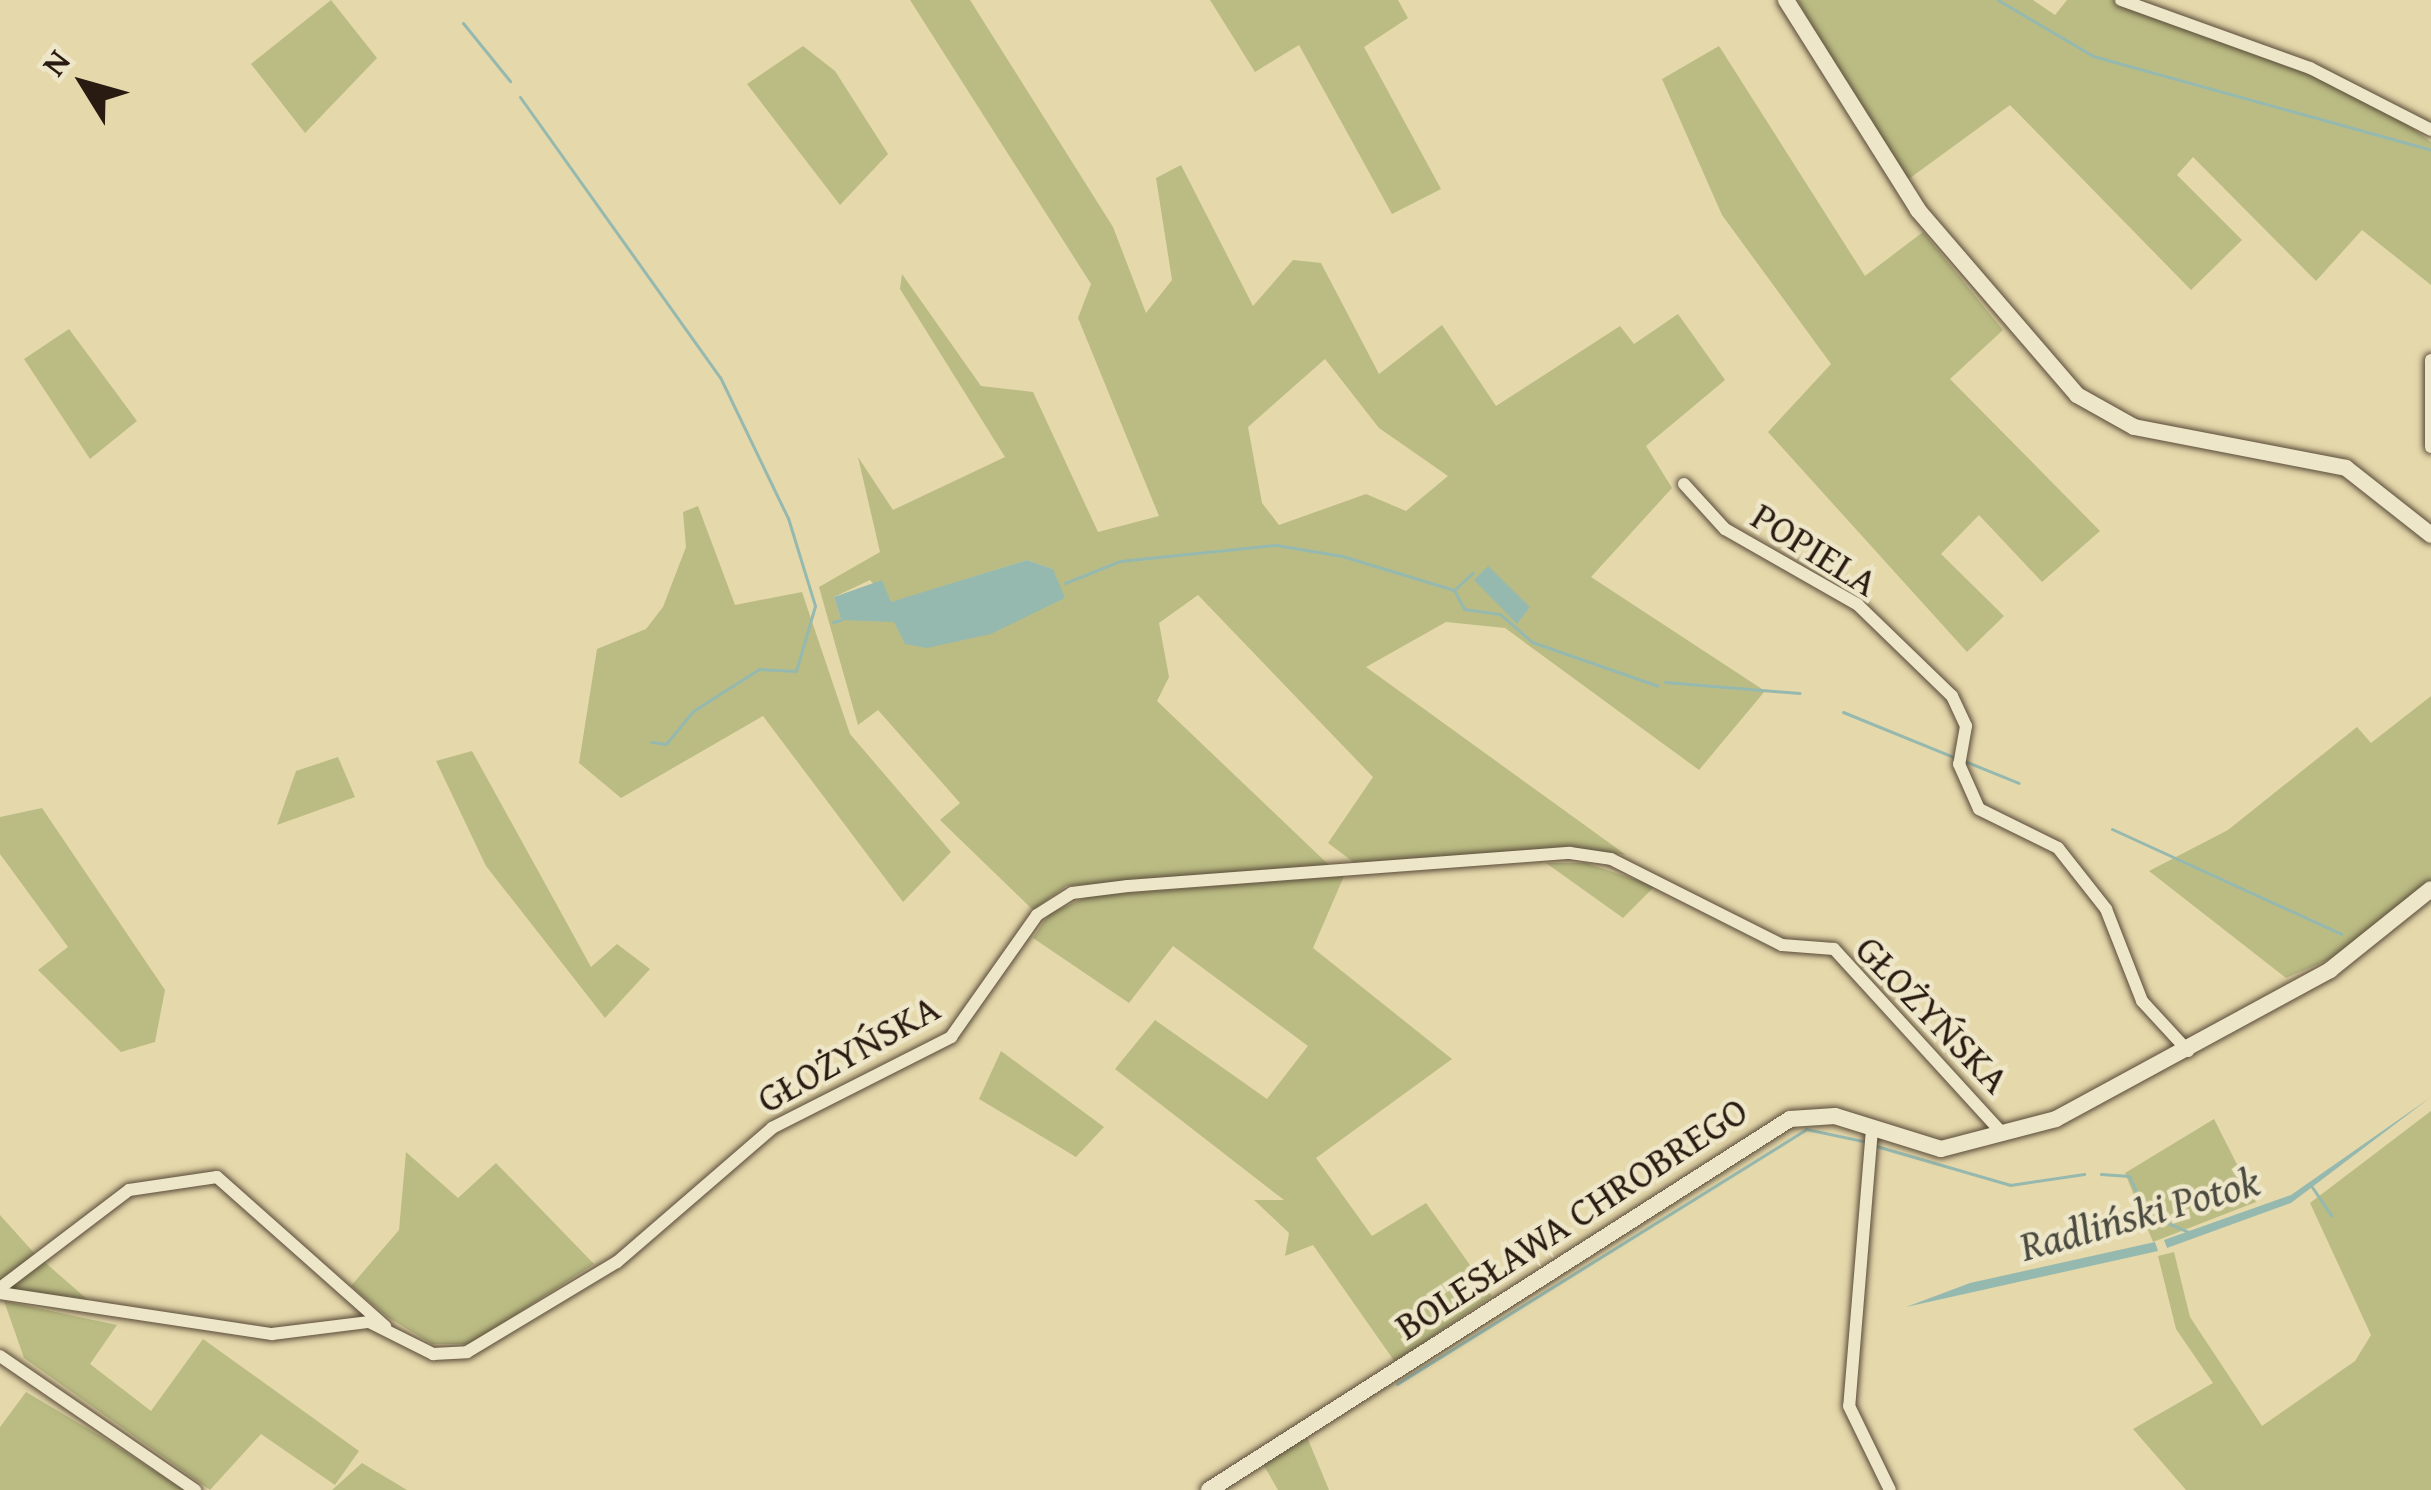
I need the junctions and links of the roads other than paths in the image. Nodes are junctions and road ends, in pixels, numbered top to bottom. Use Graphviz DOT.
graph roads {
  1 [pos="1786,0"];
  2 [pos="2121,0"];
  3 [pos="2431,130"];
  4 [pos="2431,360"];
  5 [pos="2431,446"];
  6 [pos="1684,484"];
  7 [pos="2431,535"];
  8 [pos="2431,889"];
  9 [pos="2188,1051"];
  10 [pos="2003,1134"];
  11 [pos="1869,1140"];
  12 [pos="0,1290"];
  13 [pos="386,1327"];
  14 [pos="0,1356"];
  15 [pos="195,1490"];
  16 [pos="1209,1490"];
  17 [pos="1890,1490"];
  1 -- 7 [label="street"];
  2 -- 3 [label="street"];
  4 -- 5 [label="street"];
  6 -- 9 [label="street, POPIELA"];
  8 -- 9 [label="street, BOLESŁAWA CHROBREGO"];
  9 -- 10 [label="street, BOLESŁAWA CHROBREGO"];
  10 -- 11 [label="street, BOLESŁAWA CHROBREGO"];
  10 -- 13 [label="street, GŁOŻYŃSKA"];
  11 -- 16 [label="street, BOLESŁAWA CHROBREGO"];
  11 -- 17 [label="street"];
  12 -- 13 [label="street"];
  12 -- 13 [label="street, GŁOŻYŃSKA"];
  14 -- 15 [label="street"];
}
